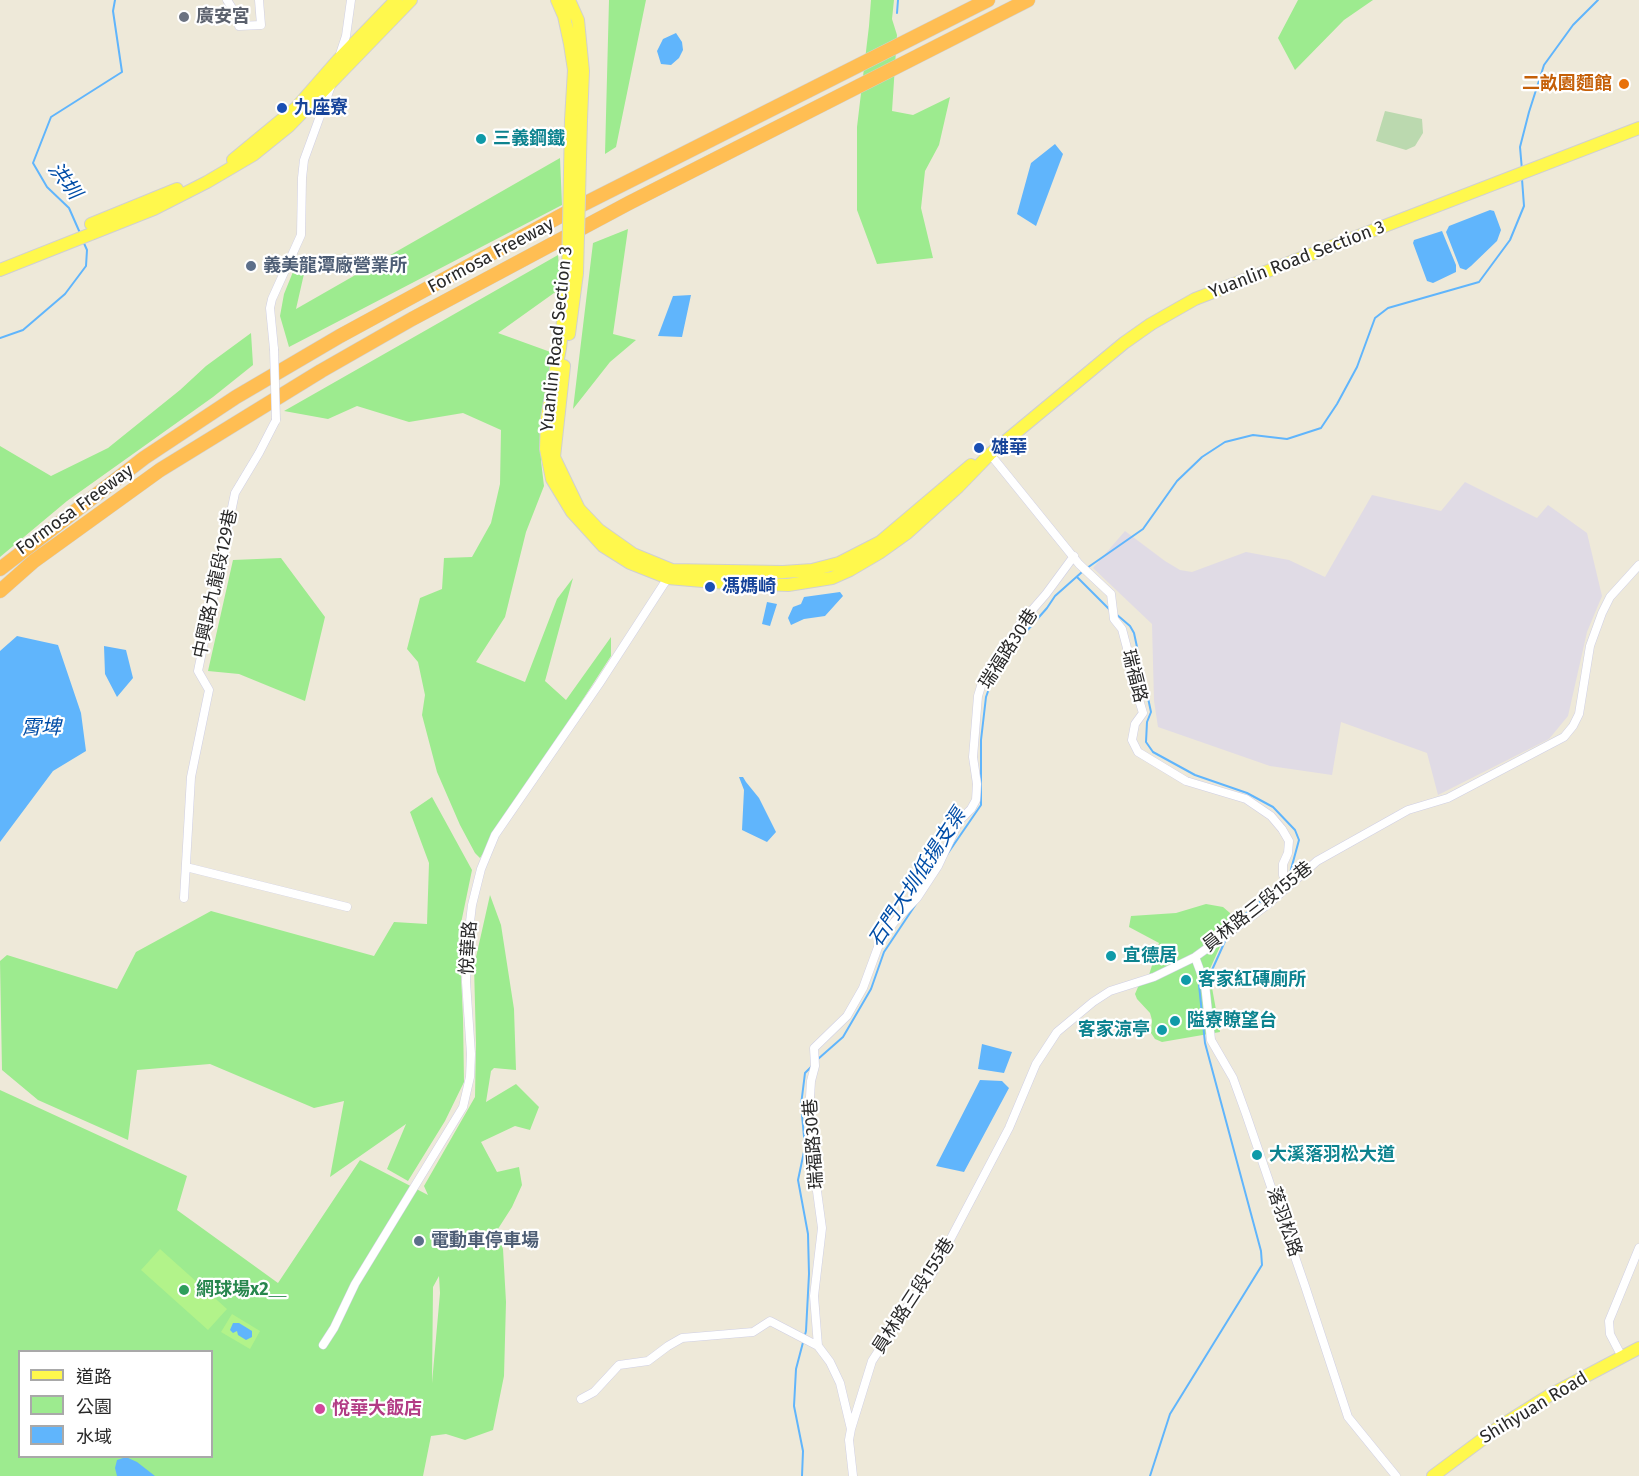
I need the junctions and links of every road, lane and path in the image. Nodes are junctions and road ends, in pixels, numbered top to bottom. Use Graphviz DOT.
graph roads {
  1 [pos="228,0"];
  2 [pos="259,0"];
  3 [pos="351,0"];
  4 [pos="396,0"];
  5 [pos="411,0"];
  6 [pos="557,0"];
  7 [pos="569,0"];
  8 [pos="988,0"];
  9 [pos="1028,0"];
  10 [pos="336,70"];
  11 [pos="578,71"];
  12 [pos="1639,128"];
  13 [pos="89,229"];
  14 [pos="68,237"];
  15 [pos="0,261"];
  16 [pos="0,270"];
  17 [pos="990,454"];
  18 [pos="1074,556"];
  19 [pos="1639,565"];
  20 [pos="0,569"];
  21 [pos="670,574"];
  22 [pos="0,591"];
  23 [pos="186,867"];
  24 [pos="1287,880"];
  25 [pos="184,898"];
  26 [pos="348,907"];
  27 [pos="1195,957"];
  28 [pos="1639,1248"];
  29 [pos="323,1345"];
  30 [pos="818,1346"];
  31 [pos="1639,1347"];
  32 [pos="1622,1357"];
  33 [pos="581,1400"];
  34 [pos="851,1429"];
  35 [pos="853,1476"];
  36 [pos="1396,1476"];
  37 [pos="1433,1476"];
  1 -- 2 [label="street"];
  3 -- 10 [label="street"];
  4 -- 10 [label="main road"];
  5 -- 10 [label="main road"];
  6 -- 11 [label="main road"];
  7 -- 11 [label="main road"];
  8 -- 20 [label="highway, Formosa Freeway"];
  9 -- 22 [label="highway, Formosa Freeway"];
  10 -- 13 [label="main road"];
  10 -- 13 [label="main road"];
  10 -- 23 [label="street, 中興路九龍段129巷, bridge"];
  11 -- 21 [label="main road, Yuanlin Road Section 3, bridge"];
  12 -- 17 [label="main road, Yuanlin Road Section 3"];
  13 -- 14 [label="main road"];
  14 -- 15 [label="main road"];
  14 -- 16 [label="main road"];
  17 -- 18 [label="street, 瑞福路"];
  17 -- 21 [label="main road, Yuanlin Road Section 3"];
  18 -- 24 [label="street, 瑞福路"];
  18 -- 30 [label="street, 瑞福路30巷"];
  19 -- 24 [label="street, 員林路三段155巷"];
  21 -- 29 [label="street, 悅華路"];
  23 -- 25 [label="street, 中興路九龍段129巷"];
  23 -- 26 [label="street"];
  24 -- 27 [label="street, 員林路三段155巷"];
  27 -- 34 [label="street, 員林路三段155巷"];
  27 -- 36 [label="street, 落羽松路"];
  28 -- 32 [label="street"];
  30 -- 33 [label="street"];
  30 -- 34 [label="street"];
  31 -- 32 [label="main road, Shihyuan Road"];
  32 -- 37 [label="main road, Shihyuan Road"];
  34 -- 35 [label="street"];
}
